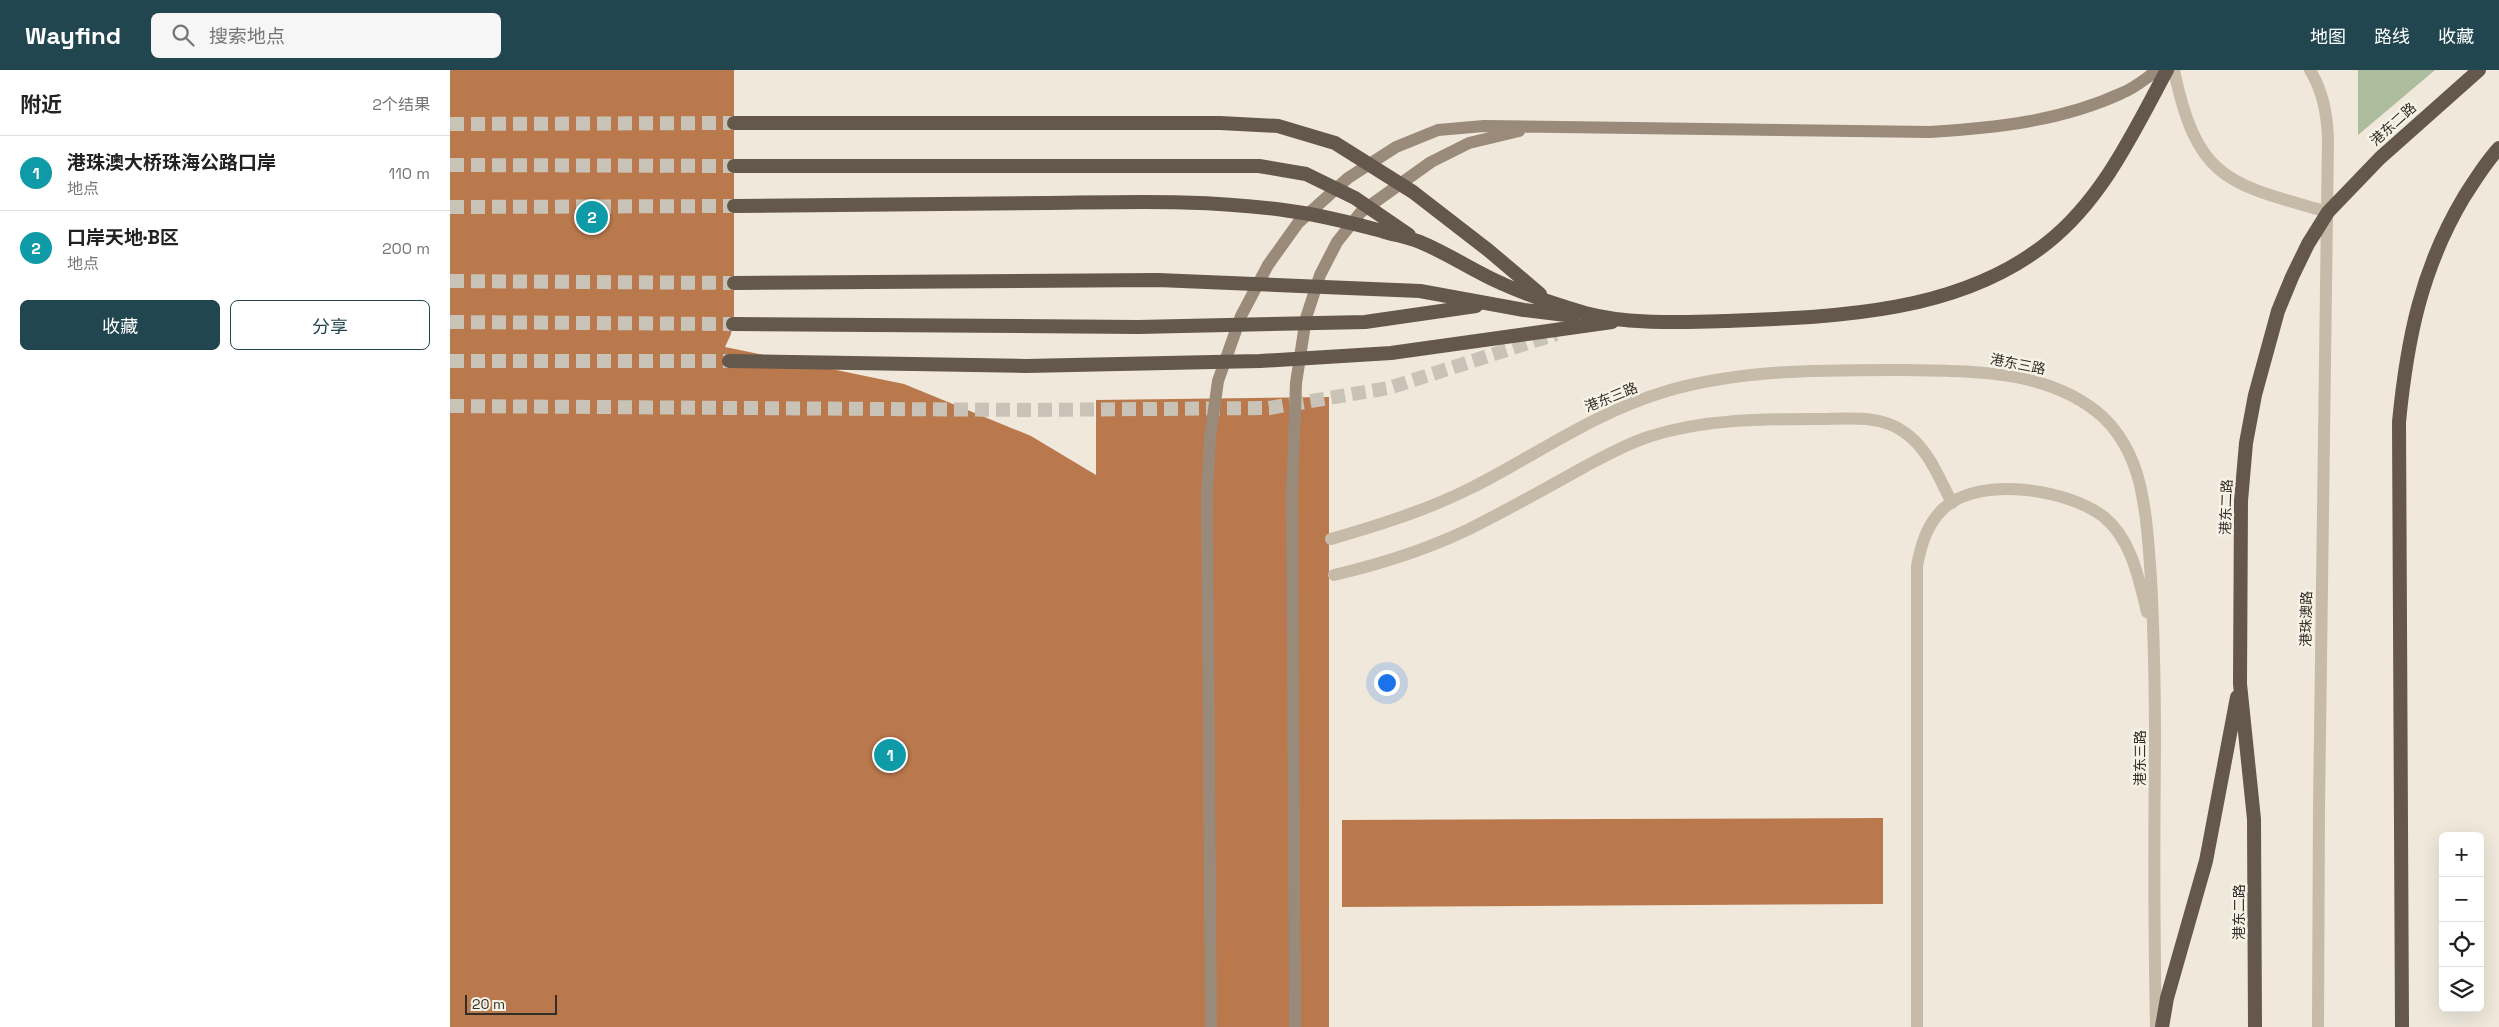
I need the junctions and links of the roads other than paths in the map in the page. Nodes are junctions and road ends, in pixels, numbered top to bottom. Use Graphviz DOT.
graph roads {
  1 [pos="2158,70"];
  2 [pos="2166,70"];
  3 [pos="2174,70"];
  4 [pos="2310,70"];
  5 [pos="2479,70"];
  6 [pos="734,123"];
  7 [pos="1534,128"];
  8 [pos="2499,148"];
  9 [pos="734,166"];
  10 [pos="734,206"];
  11 [pos="2328,212"];
  12 [pos="1418,241"];
  13 [pos="734,283"];
  14 [pos="1549,301"];
  15 [pos="1487,304"];
  16 [pos="1622,321"];
  17 [pos="733,324"];
  18 [pos="729,362"];
  19 [pos="1952,503"];
  20 [pos="1331,539"];
  21 [pos="1334,575"];
  22 [pos="2156,649"];
  23 [pos="2240,684"];
  24 [pos="1211,1027"];
  25 [pos="1295,1027"];
  26 [pos="1918,1027"];
  27 [pos="2156,1027"];
  28 [pos="2162,1027"];
  29 [pos="2256,1027"];
  30 [pos="2318,1027"];
  31 [pos="2402,1027"];
  1 -- 7 [label="main road"];
  2 -- 16 [label="highway"];
  3 -- 11 [label="street"];
  4 -- 11 [label="street, 港珠澳路"];
  5 -- 11 [label="highway, 港东二路"];
  6 -- 14 [label="highway"];
  7 -- 24 [label="main road"];
  7 -- 25 [label="main road"];
  8 -- 31 [label="highway"];
  9 -- 12 [label="highway"];
  10 -- 12 [label="highway"];
  11 -- 23 [label="highway, 港东二路"];
  11 -- 30 [label="street, 港珠澳路"];
  12 -- 14 [label="highway"];
  13 -- 15 [label="highway"];
  14 -- 16 [label="highway"];
  15 -- 16 [label="highway"];
  15 -- 17 [label="highway"];
  16 -- 18 [label="highway"];
  19 -- 21 [label="street"];
  19 -- 22 [label="street"];
  19 -- 26 [label="street"];
  20 -- 22 [label="street, 港东三路"];
  22 -- 27 [label="street, 港东三路"];
  23 -- 28 [label="highway"];
  23 -- 29 [label="highway, 港东二路"];
}
